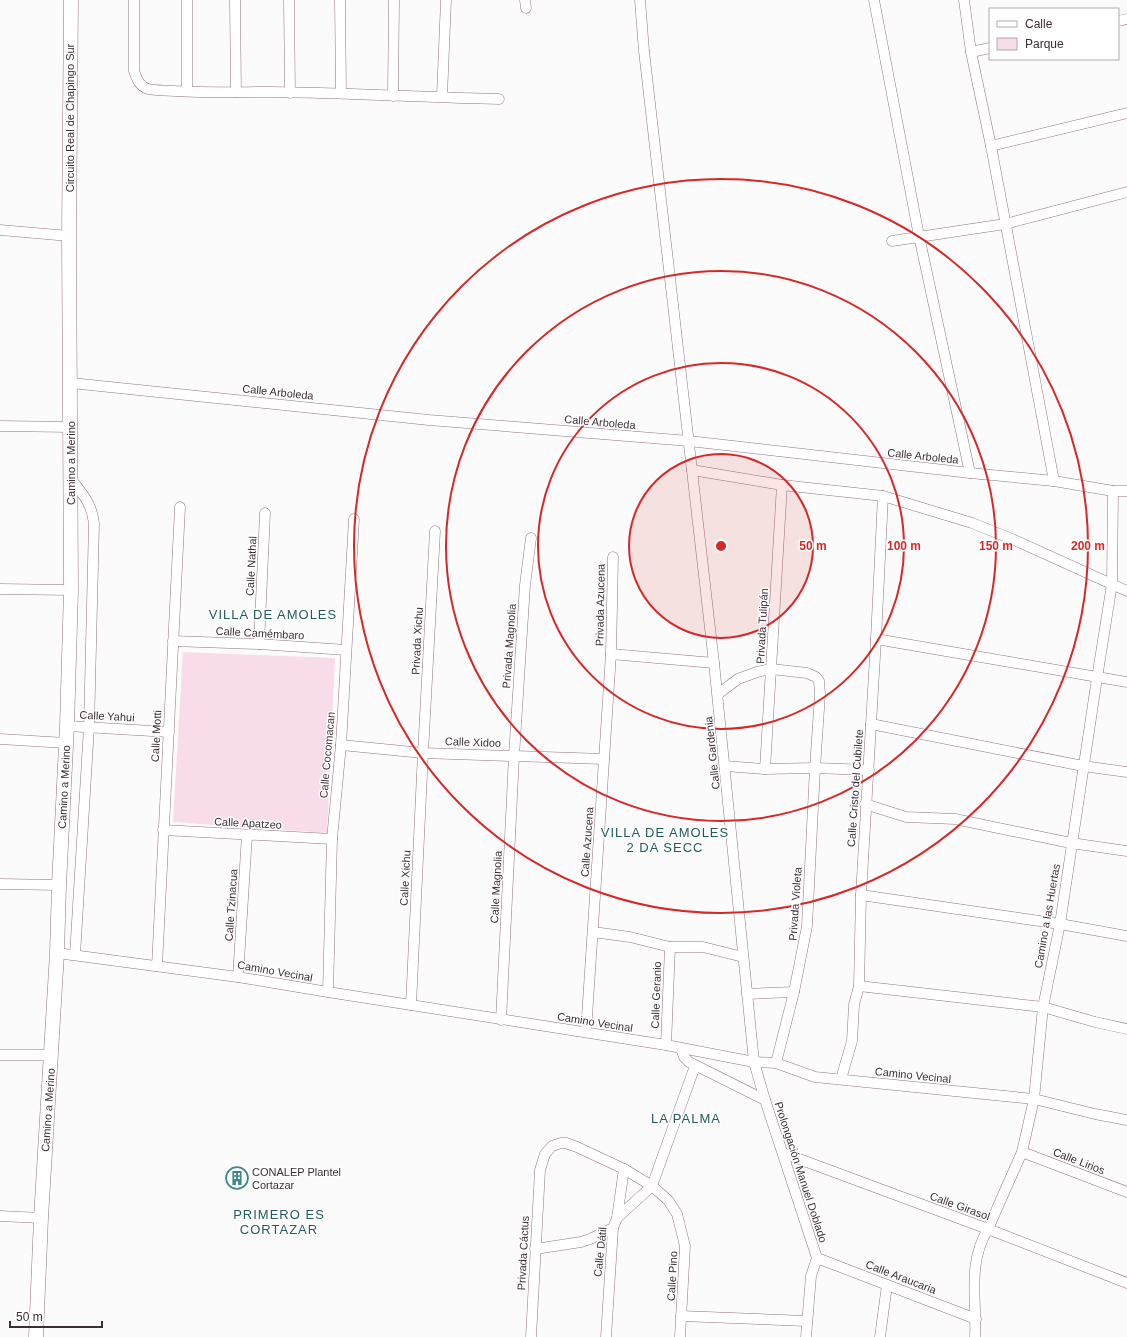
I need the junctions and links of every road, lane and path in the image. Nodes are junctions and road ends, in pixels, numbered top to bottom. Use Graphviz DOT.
graph roads {
  1 [pos="71,0"];
  2 [pos="134,0"];
  3 [pos="187,0"];
  4 [pos="235,0"];
  5 [pos="290,0"];
  6 [pos="340,0"];
  7 [pos="394,0"];
  8 [pos="446,0"];
  9 [pos="640,0"];
  10 [pos="874,0"];
  11 [pos="964,0"];
  12 [pos="989,48"];
  13 [pos="971,52"];
  14 [pos="187,92"];
  15 [pos="236,92"];
  16 [pos="290,93"];
  17 [pos="341,94"];
  18 [pos="393,96"];
  19 [pos="442,96"];
  20 [pos="499,99"];
  21 [pos="1127,113"];
  22 [pos="991,146"];
  23 [pos="1127,192"];
  24 [pos="1005,224"];
  25 [pos="0,230"];
  26 [pos="69,236"];
  27 [pos="919,236"];
  28 [pos="892,241"];
  29 [pos="71,383"];
  30 [pos="0,426"];
  31 [pos="70,427"];
  32 [pos="689,441"];
  33 [pos="692,470"];
  34 [pos="970,473"];
  35 [pos="71,479"];
  36 [pos="1054,481"];
  37 [pos="782,485"];
  38 [pos="1113,491"];
  39 [pos="1127,491"];
  40 [pos="883,496"];
  41 [pos="180,507"];
  42 [pos="265,513"];
  43 [pos="354,519"];
  44 [pos="435,531"];
  45 [pos="531,538"];
  46 [pos="613,556"];
  47 [pos="1112,584"];
  48 [pos="0,589"];
  49 [pos="71,590"];
  50 [pos="1127,591"];
  51 [pos="876,639"];
  52 [pos="173,641"];
  53 [pos="259,644"];
  54 [pos="346,650"];
  55 [pos="611,654"];
  56 [pos="714,664"];
  57 [pos="771,669"];
  58 [pos="1097,678"];
  59 [pos="1127,682"];
  60 [pos="718,694"];
  61 [pos="871,724"];
  62 [pos="67,726"];
  63 [pos="89,727"];
  64 [pos="168,732"];
  65 [pos="0,739"];
  66 [pos="66,743"];
  67 [pos="340,745"];
  68 [pos="423,753"];
  69 [pos="514,756"];
  70 [pos="604,759"];
  71 [pos="725,766"];
  72 [pos="1083,766"];
  73 [pos="815,768"];
  74 [pos="765,769"];
  75 [pos="869,770"];
  76 [pos="1127,772"];
  77 [pos="865,804"];
  78 [pos="163,830"];
  79 [pos="247,835"];
  80 [pos="332,839"];
  81 [pos="1071,843"];
  82 [pos="1127,851"];
  83 [pos="0,884"];
  84 [pos="59,885"];
  85 [pos="861,895"];
  86 [pos="1060,924"];
  87 [pos="593,932"];
  88 [pos="1127,936"];
  89 [pos="670,947"];
  90 [pos="57,953"];
  91 [pos="75,955"];
  92 [pos="743,957"];
  93 [pos="157,966"];
  94 [pos="238,977"];
  95 [pos="859,986"];
  96 [pos="328,992"];
  97 [pos="794,992"];
  98 [pos="747,994"];
  99 [pos="412,1005"];
  100 [pos="1043,1007"];
  101 [pos="502,1020"];
  102 [pos="1127,1029"];
  103 [pos="586,1032"];
  104 [pos="666,1045"];
  105 [pos="681,1048"];
  106 [pos="0,1055"];
  107 [pos="52,1055"];
  108 [pos="754,1062"];
  109 [pos="776,1063"];
  110 [pos="695,1066"];
  111 [pos="841,1079"];
  112 [pos="1034,1099"];
  113 [pos="765,1100"];
  114 [pos="1127,1120"];
  115 [pos="1022,1152"];
  116 [pos="783,1153"];
  117 [pos="624,1170"];
  118 [pos="652,1186"];
  119 [pos="1127,1192"];
  120 [pos="0,1216"];
  121 [pos="41,1218"];
  122 [pos="617,1218"];
  123 [pos="613,1228"];
  124 [pos="988,1229"];
  125 [pos="535,1249"];
  126 [pos="817,1258"];
  127 [pos="1127,1283"];
  128 [pos="888,1285"];
  129 [pos="681,1316"];
  130 [pos="976,1319"];
  131 [pos="807,1321"];
  132 [pos="36,1337"];
  133 [pos="531,1337"];
  134 [pos="606,1337"];
  135 [pos="680,1337"];
  136 [pos="806,1337"];
  137 [pos="880,1337"];
  138 [pos="975,1337"];
  1 -- 26 [label="street, Circuito Real de Chapingo Sur"];
  2 -- 14 [label="street"];
  3 -- 14 [label="street"];
  4 -- 15 [label="street"];
  5 -- 16 [label="street"];
  6 -- 17 [label="street"];
  7 -- 18 [label="street"];
  8 -- 19 [label="street"];
  9 -- 32 [label="street, Calle Gardenia"];
  10 -- 27 [label="street"];
  11 -- 13 [label="street"];
  12 -- 13 [label="street"];
  13 -- 22 [label="street"];
  14 -- 15 [label="street"];
  15 -- 16 [label="street"];
  16 -- 17 [label="street"];
  17 -- 18 [label="street"];
  18 -- 19 [label="street"];
  19 -- 20 [label="street"];
  21 -- 22 [label="street"];
  22 -- 24 [label="street"];
  23 -- 24 [label="street"];
  24 -- 27 [label="street"];
  24 -- 36 [label="street"];
  25 -- 26 [label="street"];
  26 -- 29 [label="street, Camino a Merino"];
  27 -- 28 [label="street"];
  27 -- 34 [label="street"];
  29 -- 31 [label="street, Camino a Merino"];
  29 -- 32 [label="street, Calle Arboleda"];
  30 -- 31 [label="street"];
  31 -- 35 [label="street, Camino a Merino"];
  32 -- 33 [label="street, Calle Gardenia"];
  32 -- 34 [label="street, Calle Arboleda"];
  33 -- 37 [label="street"];
  33 -- 56 [label="street, Calle Gardenia"];
  34 -- 36 [label="street, Calle Arboleda"];
  35 -- 49 [label="street, Camino a Merino"];
  35 -- 63 [label="street"];
  36 -- 38 [label="street, Calle Arboleda"];
  37 -- 40 [label="street"];
  37 -- 57 [label="street, Privada Tulipán"];
  38 -- 39 [label="street, Calle Arboleda"];
  38 -- 47 [label="street, Camino a las Huertas"];
  40 -- 47 [label="street"];
  40 -- 51 [label="street, Calle Cristo del Cubilete"];
  41 -- 52 [label="street, Calle Motti"];
  42 -- 53 [label="street, Calle Nathal"];
  43 -- 54 [label="street, Calle Cocomacan"];
  44 -- 68 [label="street, Privada Xichu"];
  45 -- 69 [label="street, Privada Magnolia"];
  46 -- 55 [label="street, Privada Azucena"];
  47 -- 50 [label="street"];
  47 -- 58 [label="street, Camino a las Huertas"];
  48 -- 49 [label="street"];
  49 -- 62 [label="street, Camino a Merino"];
  51 -- 58 [label="street"];
  51 -- 61 [label="street, Calle Cristo del Cubilete"];
  52 -- 53 [label="street, Calle Camémbaro"];
  52 -- 64 [label="street, Calle Motti"];
  53 -- 54 [label="street, Calle Camémbaro"];
  54 -- 67 [label="street, Calle Cocomacan"];
  55 -- 56 [label="street"];
  55 -- 70 [label="street, Calle Azucena"];
  56 -- 60 [label="street, Calle Gardenia"];
  57 -- 60 [label="street"];
  57 -- 73 [label="street, Privada Violeta"];
  57 -- 74 [label="street, Privada Tulipán"];
  58 -- 59 [label="street"];
  58 -- 72 [label="street, Camino a las Huertas"];
  60 -- 71 [label="street, Calle Gardenia"];
  61 -- 72 [label="street"];
  61 -- 75 [label="street, Calle Cristo del Cubilete"];
  62 -- 63 [label="street, Calle Yahui"];
  62 -- 66 [label="street, Camino a Merino"];
  63 -- 64 [label="street, Calle Yahui"];
  63 -- 91 [label="street"];
  64 -- 78 [label="street, Calle Motti"];
  65 -- 66 [label="street"];
  66 -- 84 [label="street, Camino a Merino"];
  67 -- 68 [label="street, Calle Xidoo"];
  67 -- 80 [label="street, Calle Cocomacan"];
  68 -- 69 [label="street, Calle Xidoo"];
  68 -- 99 [label="street, Calle Xichu"];
  69 -- 70 [label="street, Calle Xidoo"];
  69 -- 101 [label="street, Calle Magnolia"];
  70 -- 87 [label="street, Calle Azucena"];
  71 -- 74 [label="street"];
  71 -- 92 [label="street, Calle Gardenia"];
  72 -- 76 [label="street"];
  72 -- 81 [label="street, Camino a las Huertas"];
  73 -- 74 [label="street"];
  73 -- 75 [label="street"];
  73 -- 97 [label="street, Privada Violeta"];
  75 -- 77 [label="street, Calle Cristo del Cubilete"];
  77 -- 81 [label="street"];
  77 -- 85 [label="street, Calle Cristo del Cubilete"];
  78 -- 79 [label="street, Calle Apatzeo"];
  78 -- 93 [label="street, Calle Motti"];
  79 -- 80 [label="street, Calle Apatzeo"];
  79 -- 94 [label="street, Calle Tzinacua"];
  80 -- 96 [label="street, Calle Cocomacan"];
  81 -- 82 [label="street"];
  81 -- 86 [label="street, Camino a las Huertas"];
  83 -- 84 [label="street"];
  84 -- 90 [label="street, Camino a Merino"];
  85 -- 86 [label="street"];
  85 -- 95 [label="street, Calle Cristo del Cubilete"];
  86 -- 88 [label="street"];
  86 -- 100 [label="street, Camino a las Huertas"];
  87 -- 89 [label="street"];
  87 -- 103 [label="street, Calle Azucena"];
  89 -- 92 [label="street"];
  89 -- 104 [label="street, Calle Geranio"];
  90 -- 91 [label="street, Camino Vecinal"];
  90 -- 107 [label="street, Camino a Merino"];
  91 -- 93 [label="street, Camino Vecinal"];
  92 -- 98 [label="street, Calle Gardenia"];
  93 -- 94 [label="street, Camino Vecinal"];
  94 -- 96 [label="street, Camino Vecinal"];
  95 -- 100 [label="street"];
  95 -- 111 [label="street, Calle Cristo del Cubilete"];
  96 -- 99 [label="street, Camino Vecinal"];
  97 -- 98 [label="street"];
  97 -- 109 [label="street, Privada Violeta"];
  98 -- 108 [label="street, Calle Gardenia"];
  99 -- 101 [label="street, Camino Vecinal"];
  100 -- 102 [label="street"];
  100 -- 112 [label="street, Camino a las Huertas"];
  101 -- 103 [label="street, Camino Vecinal"];
  103 -- 104 [label="street, Camino Vecinal"];
  104 -- 105 [label="street, Camino Vecinal"];
  105 -- 108 [label="street, Camino Vecinal"];
  105 -- 110 [label="street"];
  106 -- 107 [label="street"];
  107 -- 121 [label="street, Camino a Merino"];
  108 -- 109 [label="street, Camino Vecinal"];
  108 -- 113 [label="street, Prolongación Manuel Doblado"];
  109 -- 111 [label="street, Camino Vecinal"];
  110 -- 113 [label="street"];
  110 -- 118 [label="street"];
  111 -- 112 [label="street, Camino Vecinal"];
  112 -- 114 [label="street, Camino Vecinal"];
  112 -- 115 [label="street, Camino a las Huertas"];
  113 -- 116 [label="street, Prolongación Manuel Doblado"];
  115 -- 119 [label="street, Calle Lirios"];
  115 -- 124 [label="street, Camino a las Huertas"];
  116 -- 124 [label="street, Calle Girasol"];
  116 -- 126 [label="street, Prolongación Manuel Doblado"];
  117 -- 118 [label="street, Calle Pino"];
  117 -- 122 [label="street, Calle Dátil"];
  117 -- 125 [label="street, Privada Cáctus"];
  118 -- 122 [label="street"];
  118 -- 129 [label="street, Calle Pino"];
  120 -- 121 [label="street"];
  121 -- 132 [label="street, Camino a Merino"];
  122 -- 123 [label="street, Calle Dátil"];
  123 -- 125 [label="street"];
  123 -- 134 [label="street, Calle Dátil"];
  124 -- 127 [label="street, Calle Girasol"];
  124 -- 130 [label="street, Camino a las Huertas"];
  125 -- 133 [label="street, Privada Cáctus"];
  126 -- 128 [label="street, Calle Araucaria"];
  126 -- 131 [label="street, Prolongación Manuel Doblado"];
  128 -- 130 [label="street, Calle Araucaria"];
  128 -- 137 [label="street"];
  129 -- 131 [label="street"];
  129 -- 135 [label="street, Calle Pino"];
  130 -- 138 [label="street, Camino a las Huertas"];
  131 -- 136 [label="street, Prolongación Manuel Doblado"];
}
